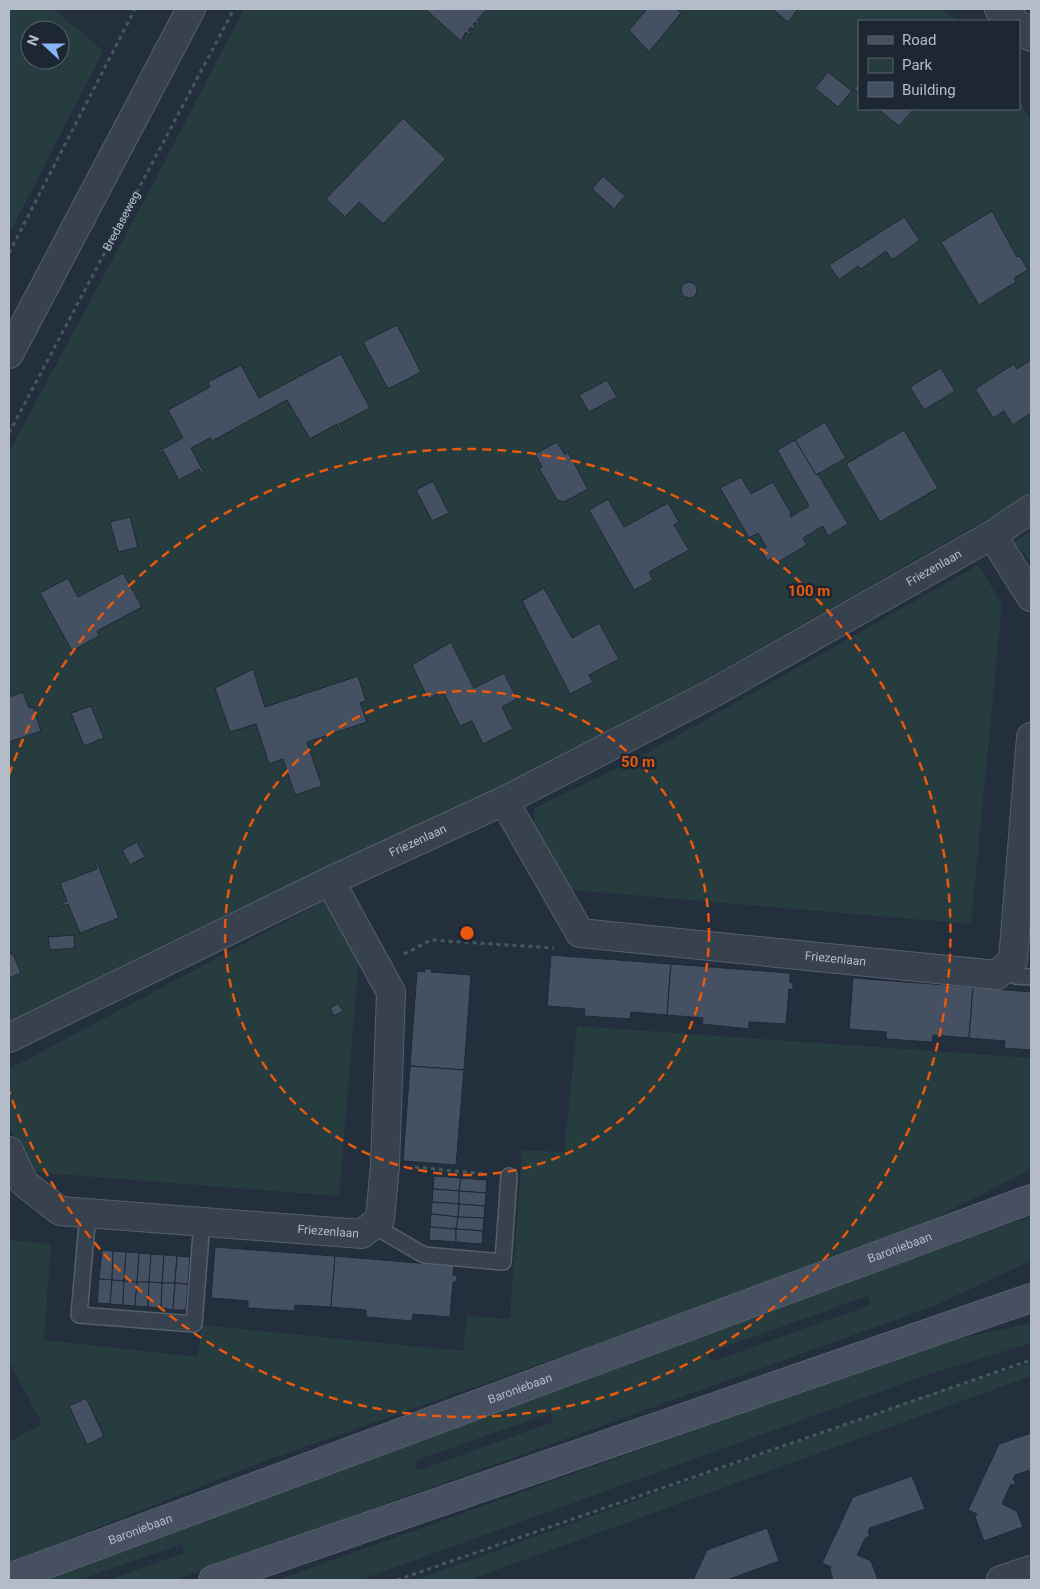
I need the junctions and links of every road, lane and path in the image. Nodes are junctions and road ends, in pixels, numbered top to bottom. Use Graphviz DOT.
graph roads {
  1 [pos="135,9"];
  2 [pos="191,9"];
  3 [pos="234,9"];
  4 [pos="999,9"];
  5 [pos="1013,20"];
  6 [pos="1020,26"];
  7 [pos="1031,37"];
  8 [pos="9,253"];
  9 [pos="9,354"];
  10 [pos="9,433"];
  11 [pos="1031,509"];
  12 [pos="992,535"];
  13 [pos="1031,597"];
  14 [pos="1031,738"];
  15 [pos="504,801"];
  16 [pos="330,881"];
  17 [pos="580,933"];
  18 [pos="379,967"];
  19 [pos="1006,967"];
  20 [pos="1031,977"];
  21 [pos="9,1038"];
  22 [pos="9,1151"];
  23 [pos="385,1164"];
  24 [pos="509,1176"];
  25 [pos="1031,1199"];
  26 [pos="88,1213"];
  27 [pos="202,1222"];
  28 [pos="374,1226"];
  29 [pos="1031,1298"];
  30 [pos="1031,1360"];
  31 [pos="9,1578"];
  32 [pos="213,1580"];
  33 [pos="397,1580"];
  1 -- 8 [label="path"];
  2 -- 9 [label="street"];
  3 -- 10 [label="path, Bredaseweg"];
  4 -- 5 [label="street"];
  6 -- 7 [label="street"];
  11 -- 12 [label="street, Friezenlaan"];
  12 -- 13 [label="street"];
  12 -- 15 [label="street, Friezenlaan"];
  14 -- 19 [label="street"];
  15 -- 16 [label="street, Friezenlaan"];
  15 -- 17 [label="street"];
  16 -- 18 [label="street, Friezenlaan"];
  16 -- 21 [label="street, Friezenlaan"];
  17 -- 18 [label="path"];
  17 -- 19 [label="street, Friezenlaan"];
  18 -- 23 [label="street, Friezenlaan"];
  19 -- 20 [label="lane"];
  22 -- 26 [label="street, Friezenlaan"];
  23 -- 24 [label="path"];
  23 -- 28 [label="street, Friezenlaan"];
  24 -- 28 [label="lane"];
  25 -- 31 [label="main road, Baroniebaan"];
  26 -- 27 [label="street, Friezenlaan"];
  26 -- 27 [label="lane"];
  27 -- 28 [label="street, Friezenlaan"];
  29 -- 32 [label="main road"];
  30 -- 33 [label="path"];
}
